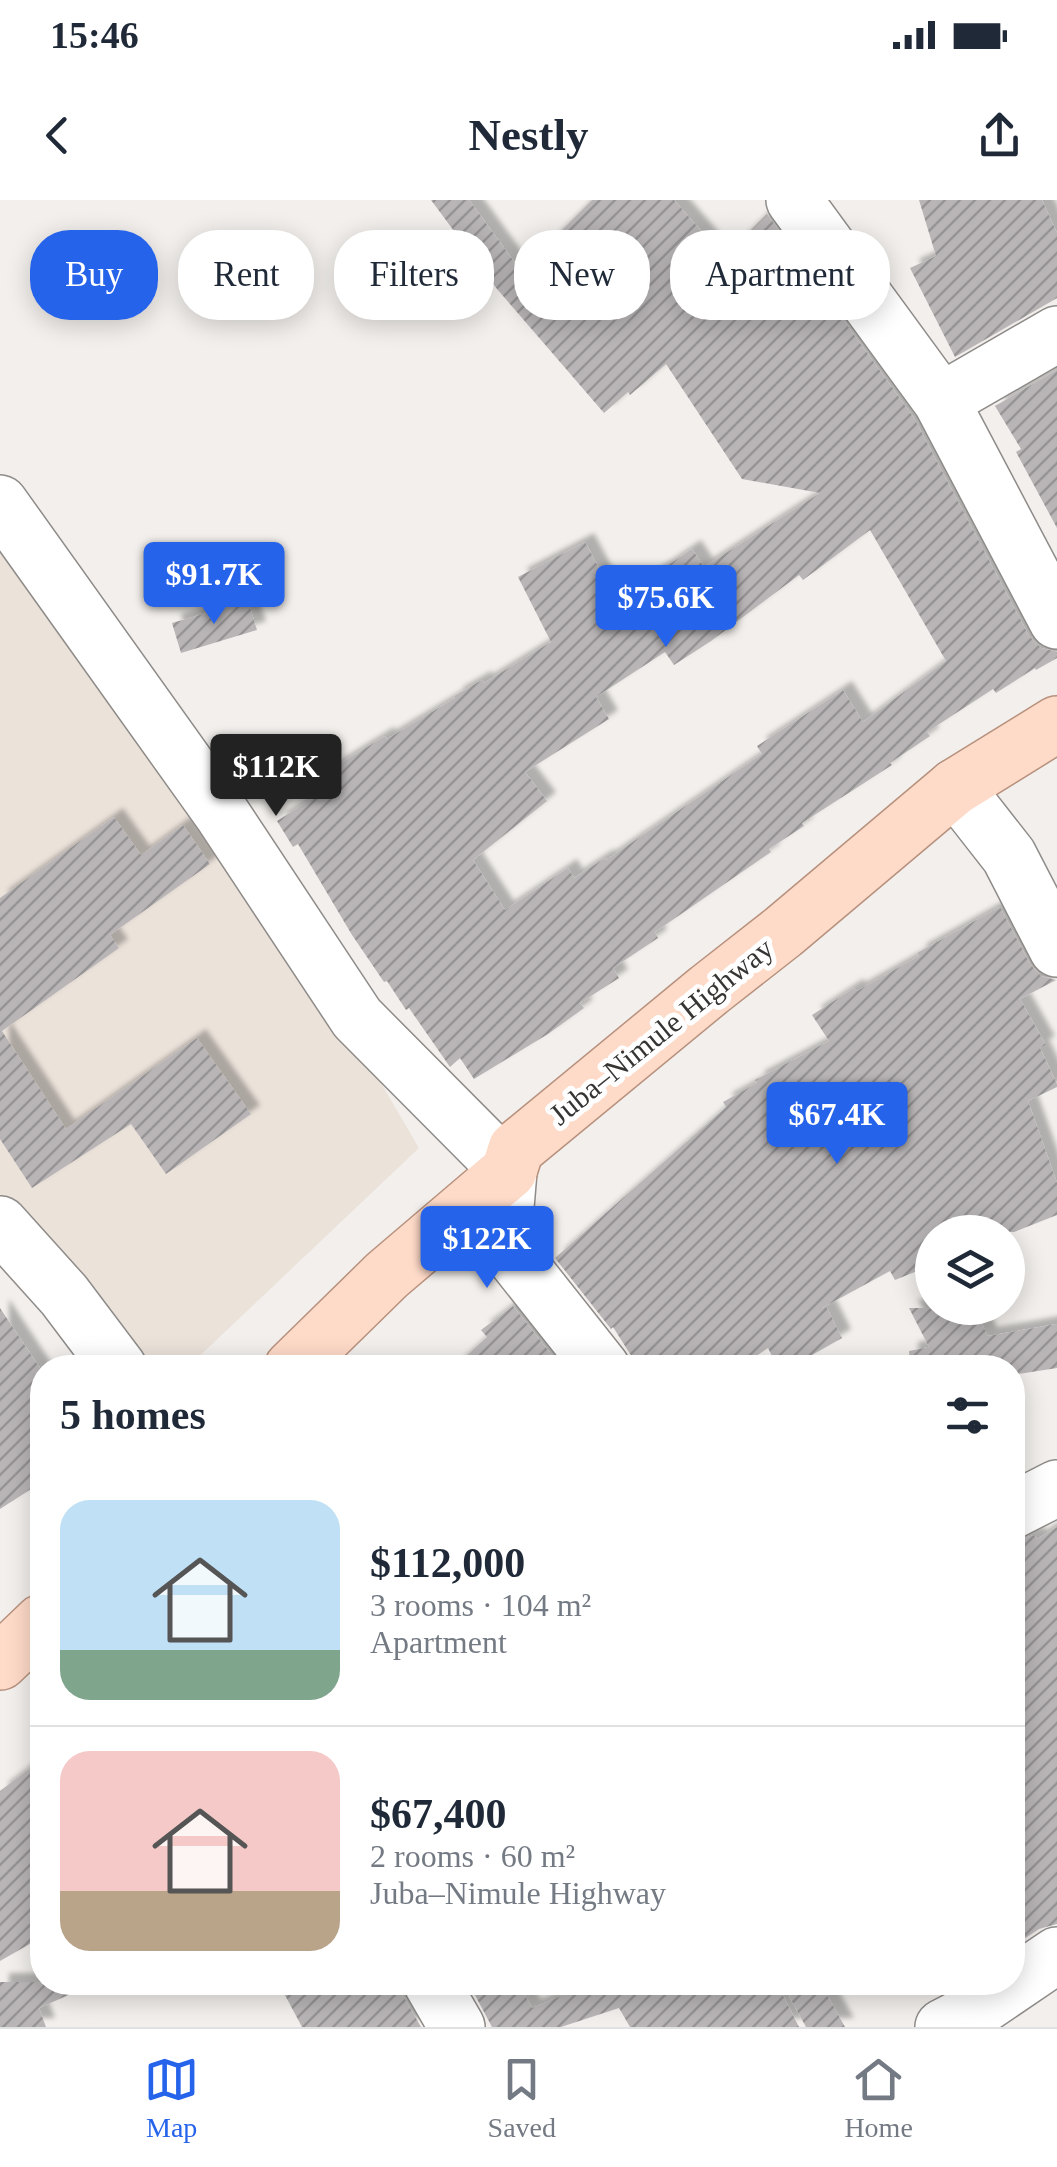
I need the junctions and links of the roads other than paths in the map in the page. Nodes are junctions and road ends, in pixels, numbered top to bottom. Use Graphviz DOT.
graph roads {
  1 [pos="794,200"];
  2 [pos="1057,334"];
  3 [pos="941,401"];
  4 [pos="0,503"];
  5 [pos="1057,621"];
  6 [pos="1057,724"];
  7 [pos="954,787"];
  8 [pos="1057,949"];
  9 [pos="509,1171"];
  10 [pos="0,1224"];
  11 [pos="109,1355"];
  12 [pos="305,1355"];
  13 [pos="592,1355"];
  14 [pos="1057,1488"];
  15 [pos="1025,1504"];
  16 [pos="30,1633"];
  17 [pos="0,1662"];
  18 [pos="1057,1954"];
  19 [pos="1025,1974"];
  20 [pos="438,1995"];
  21 [pos="993,1995"];
  22 [pos="966,2012"];
  23 [pos="456,2027"];
  1 -- 3 [label="street"];
  2 -- 3 [label="street"];
  3 -- 5 [label="street"];
  4 -- 9 [label="street"];
  6 -- 7 [label="main road, Juba–Nimule Highway"];
  7 -- 8 [label="street"];
  7 -- 9 [label="main road, Juba–Nimule Highway"];
  9 -- 12 [label="main road, Juba–Nimule Highway"];
  9 -- 13 [label="street"];
  10 -- 11 [label="street"];
  14 -- 15 [label="street"];
  16 -- 17 [label="main road"];
  18 -- 19 [label="street"];
  20 -- 23 [label="street"];
  21 -- 22 [label="street"];
}
